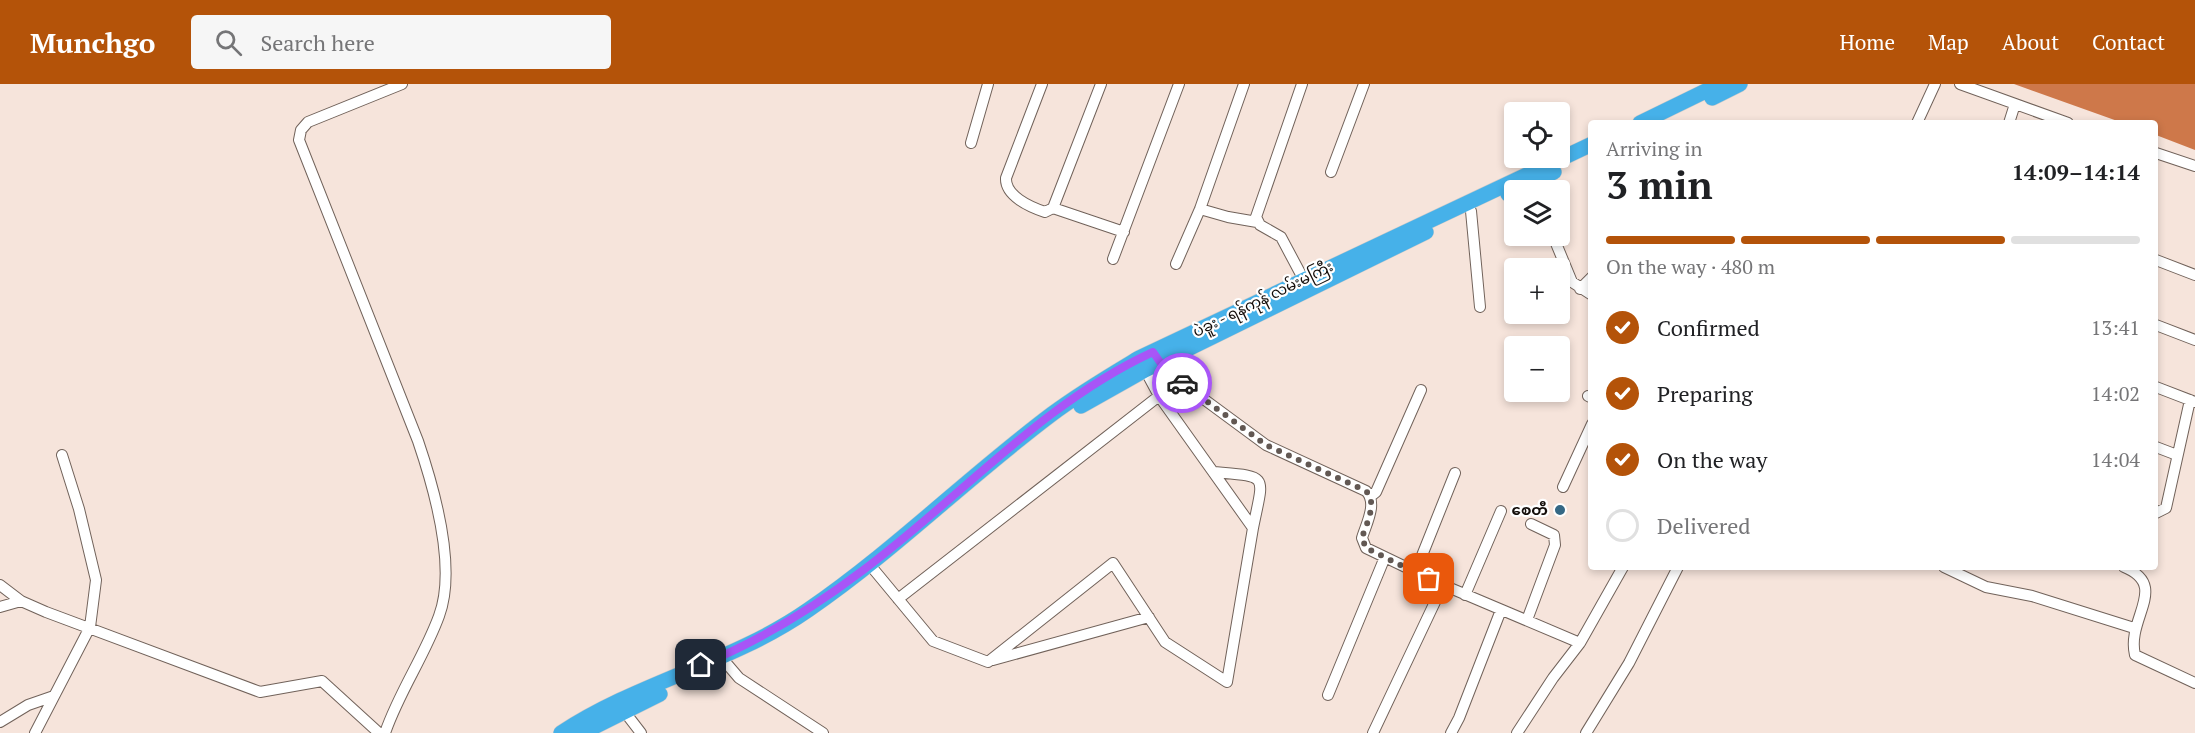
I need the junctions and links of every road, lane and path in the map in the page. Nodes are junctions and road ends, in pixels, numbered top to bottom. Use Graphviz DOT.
graph roads {
  1 [pos="402,84"];
  2 [pos="988,84"];
  3 [pos="1042,84"];
  4 [pos="1101,84"];
  5 [pos="1179,84"];
  6 [pos="1244,84"];
  7 [pos="1302,84"];
  8 [pos="1364,84"];
  9 [pos="1720,84"];
  10 [pos="1740,84"];
  11 [pos="1935,84"];
  12 [pos="1960,84"];
  13 [pos="2015,104"];
  14 [pos="1646,120"];
  15 [pos="1666,120"];
  16 [pos="1918,120"];
  17 [pos="2010,120"];
  18 [pos="2060,120"];
  19 [pos="970,143"];
  20 [pos="1588,146"];
  21 [pos="2158,154"];
  22 [pos="1588,157"];
  23 [pos="2195,166"];
  24 [pos="1330,172"];
  25 [pos="1546,180"];
  26 [pos="1504,198"];
  27 [pos="1053,208"];
  28 [pos="1200,209"];
  29 [pos="1471,211"];
  30 [pos="1257,222"];
  31 [pos="1124,232"];
  32 [pos="1557,246"];
  33 [pos="1113,259"];
  34 [pos="2158,261"];
  35 [pos="1176,264"];
  36 [pos="2195,274"];
  37 [pos="1588,281"];
  38 [pos="1306,284"];
  39 [pos="1580,289"];
  40 [pos="1588,294"];
  41 [pos="1480,306"];
  42 [pos="2158,326"];
  43 [pos="2195,340"];
  44 [pos="1157,357"];
  45 [pos="1145,370"];
  46 [pos="2158,388"];
  47 [pos="1421,390"];
  48 [pos="1159,396"];
  49 [pos="2193,401"];
  50 [pos="1588,433"];
  51 [pos="2158,448"];
  52 [pos="62,454"];
  53 [pos="2177,455"];
  54 [pos="1213,472"];
  55 [pos="1455,473"];
  56 [pos="1563,487"];
  57 [pos="1371,496"];
  58 [pos="1501,512"];
  59 [pos="2158,512"];
  60 [pos="1532,524"];
  61 [pos="1253,528"];
  62 [pos="1385,557"];
  63 [pos="873,569"];
  64 [pos="1621,570"];
  65 [pos="1676,570"];
  66 [pos="1950,570"];
  67 [pos="2132,570"];
  68 [pos="1415,573"];
  69 [pos="0,585"];
  70 [pos="1443,585"];
  71 [pos="1465,595"];
  72 [pos="898,599"];
  73 [pos="21,601"];
  74 [pos="0,607"];
  75 [pos="1501,610"];
  76 [pos="1149,618"];
  77 [pos="1527,620"];
  78 [pos="90,627"];
  79 [pos="2134,628"];
  80 [pos="1580,643"];
  81 [pos="988,662"];
  82 [pos="726,664"];
  83 [pos="2195,683"];
  84 [pos="1328,695"];
  85 [pos="54,696"];
  86 [pos="620,706"];
  87 [pos="0,722"];
  88 [pos="35,733"];
  89 [pos="380,733"];
  90 [pos="385,733"];
  91 [pos="561,733"];
  92 [pos="582,733"];
  93 [pos="641,733"];
  94 [pos="823,733"];
  95 [pos="1373,733"];
  96 [pos="1451,733"];
  97 [pos="1516,733"];
  98 [pos="1586,733"];
  1 -- 90 [label="street"];
  2 -- 19 [label="street"];
  3 -- 27 [label="street"];
  4 -- 27 [label="street"];
  5 -- 31 [label="street"];
  6 -- 28 [label="street"];
  7 -- 30 [label="street"];
  8 -- 24 [label="street"];
  9 -- 14 [label="highway"];
  10 -- 15 [label="highway"];
  11 -- 16 [label="street"];
  12 -- 13 [label="street"];
  13 -- 17 [label="street"];
  13 -- 18 [label="street"];
  20 -- 38 [label="highway, ပဲခူး - ရန်ကုန် လမ်းမကြီး"];
  21 -- 23 [label="street"];
  22 -- 25 [label="highway, ပဲခူး - ရန်ကုန် လမ်းမကြီး"];
  26 -- 29 [label="highway, ပဲခူး - ရန်ကုန် လမ်းမကြီး"];
  27 -- 31 [label="street"];
  28 -- 30 [label="street"];
  28 -- 35 [label="street"];
  29 -- 38 [label="highway, ပဲခူး - ရန်ကုန် လမ်းမကြီး"];
  29 -- 41 [label="street"];
  30 -- 38 [label="street"];
  31 -- 33 [label="street"];
  32 -- 39 [label="street"];
  34 -- 36 [label="street"];
  37 -- 39 [label="street"];
  38 -- 44 [label="highway, ပဲခူး - ရန်ကုန် လမ်းမကြီး"];
  39 -- 40 [label="street"];
  42 -- 43 [label="street"];
  44 -- 45 [label="highway, ပဲခူး - ရန်ကုန် လမ်းမကြီး"];
  44 -- 57 [label="street"];
  44 -- 63 [label="highway, ပဲခူး - ရန်ကုန် လမ်းမကြီး"];
  45 -- 48 [label="street"];
  45 -- 63 [label="highway, ပဲခူး - ရန်ကုန် လမ်းမကြီး"];
  46 -- 49 [label="street"];
  47 -- 57 [label="street"];
  48 -- 54 [label="street"];
  48 -- 72 [label="street"];
  49 -- 53 [label="street"];
  50 -- 56 [label="street"];
  51 -- 53 [label="street"];
  52 -- 78 [label="street"];
  53 -- 59 [label="street"];
  54 -- 61 [label="street"];
  54 -- 61 [label="street"];
  55 -- 68 [label="street"];
  57 -- 62 [label="street"];
  58 -- 71 [label="street"];
  60 -- 77 [label="street"];
  61 -- 76 [label="street"];
  62 -- 68 [label="street"];
  62 -- 84 [label="street"];
  63 -- 72 [label="street"];
  63 -- 82 [label="highway, ပဲခူး - ရန်ကုန် လမ်းမကြီး"];
  63 -- 86 [label="highway, ပဲခူး - ရန်ကုန် လမ်းမကြီး"];
  64 -- 80 [label="street"];
  65 -- 98 [label="street"];
  66 -- 79 [label="street"];
  67 -- 79 [label="street"];
  68 -- 70 [label="street"];
  69 -- 73 [label="street"];
  70 -- 71 [label="street"];
  70 -- 95 [label="street"];
  71 -- 75 [label="street"];
  72 -- 81 [label="street"];
  73 -- 74 [label="street"];
  73 -- 78 [label="street"];
  75 -- 77 [label="street"];
  75 -- 96 [label="street"];
  76 -- 81 [label="street"];
  76 -- 81 [label="street"];
  77 -- 80 [label="street"];
  78 -- 85 [label="street"];
  78 -- 89 [label="street"];
  79 -- 83 [label="street"];
  80 -- 97 [label="street"];
  82 -- 86 [label="highway, ပဲခူး - ရန်ကုန် လမ်းမကြီး"];
  82 -- 94 [label="street"];
  85 -- 87 [label="street"];
  85 -- 88 [label="street"];
  86 -- 91 [label="highway, ပဲခူး - ရန်ကုန် လမ်းမကြီး"];
  86 -- 92 [label="highway, ပဲခူး - ရန်ကုန် လမ်းမကြီး"];
  86 -- 93 [label="street"];
}
